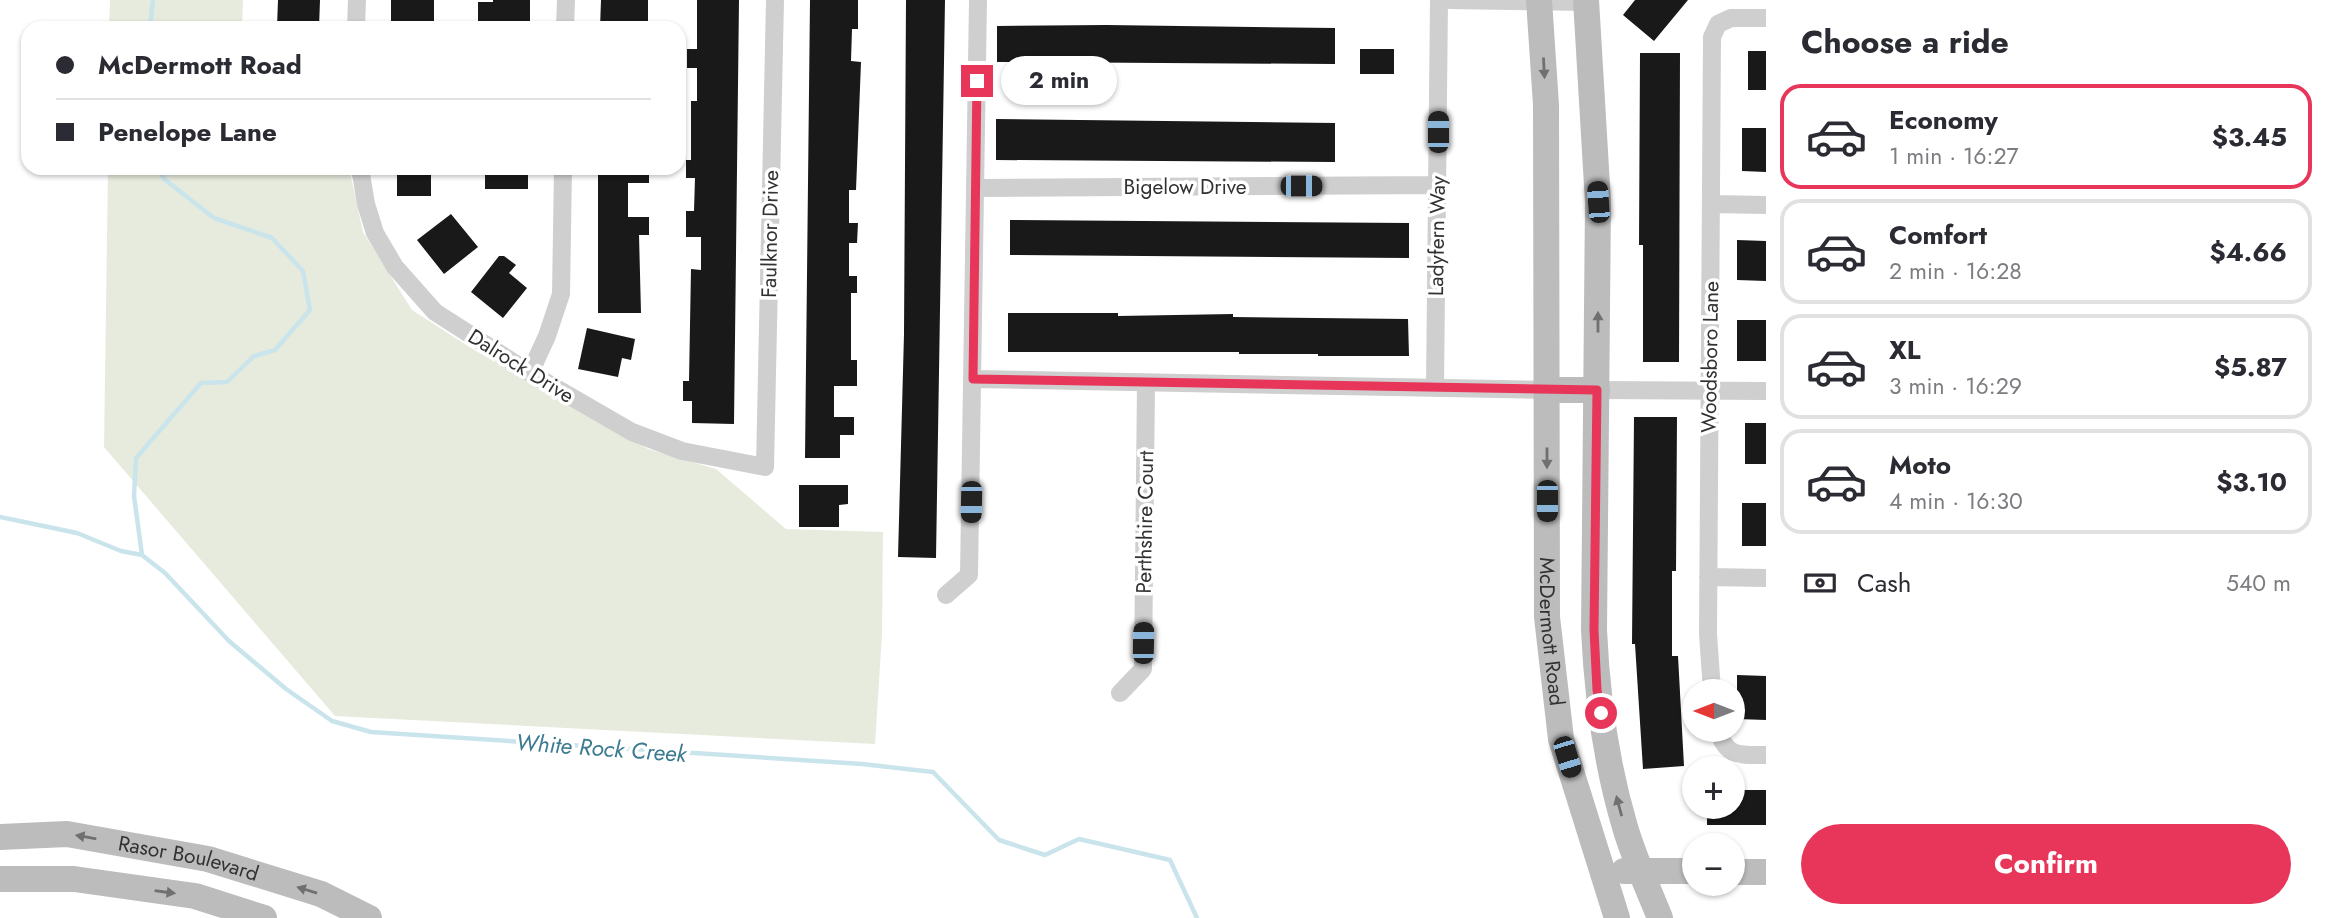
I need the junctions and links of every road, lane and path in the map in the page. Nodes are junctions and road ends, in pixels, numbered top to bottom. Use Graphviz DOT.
graph roads {
  1 [pos="357,0"];
  2 [pos="566,0"];
  3 [pos="775,0"];
  4 [pos="978,0"];
  5 [pos="1439,0"];
  6 [pos="1449,0"];
  7 [pos="1540,1"];
  8 [pos="1586,1"];
  9 [pos="1766,18"];
  10 [pos="356,21"];
  11 [pos="565,21"];
  12 [pos="361,175"];
  13 [pos="563,175"];
  14 [pos="1437,185"];
  15 [pos="976,188"];
  16 [pos="1712,204"];
  17 [pos="1766,205"];
  18 [pos="530,373"];
  19 [pos="973,379"];
  20 [pos="1146,383"];
  21 [pos="1436,388"];
  22 [pos="1547,390"];
  23 [pos="1597,390"];
  24 [pos="1709,391"];
  25 [pos="1766,391"];
  26 [pos="765,467"];
  27 [pos="1708,577"];
  28 [pos="1766,578"];
  29 [pos="946,594"];
  30 [pos="1711,679"];
  31 [pos="1119,693"];
  32 [pos="1723,742"];
  33 [pos="1766,755"];
  34 [pos="0,837"];
  35 [pos="1601,870"];
  36 [pos="1640,871"];
  37 [pos="1682,872"];
  38 [pos="1745,872"];
  39 [pos="1766,872"];
  40 [pos="0,879"];
  41 [pos="264,918"];
  42 [pos="369,918"];
  43 [pos="1617,918"];
  44 [pos="1660,918"];
  1 -- 10 [label="street"];
  2 -- 11 [label="street"];
  3 -- 26 [label="street, Faulknor Drive"];
  4 -- 15 [label="street"];
  5 -- 14 [label="street, Ladyfern Way"];
  6 -- 7 [label="street"];
  7 -- 8 [label="street"];
  7 -- 22 [label="main road, McDermott Road, one-way"];
  23 -- 8 [label="main road, McDermott Road, one-way"];
  9 -- 16 [label="street, Woodsboro Lane"];
  12 -- 18 [label="street, Dalrock Drive"];
  13 -- 18 [label="street"];
  14 -- 15 [label="street, Bigelow Drive"];
  14 -- 21 [label="street, Ladyfern Way"];
  15 -- 19 [label="street"];
  16 -- 17 [label="street"];
  16 -- 24 [label="street, Woodsboro Lane"];
  18 -- 26 [label="street, Dalrock Drive"];
  19 -- 20 [label="street"];
  19 -- 29 [label="street"];
  20 -- 21 [label="street"];
  20 -- 31 [label="street, Perthshire Court"];
  21 -- 22 [label="street"];
  22 -- 23 [label="main road"];
  22 -- 35 [label="main road, McDermott Road, one-way"];
  23 -- 24 [label="street"];
  36 -- 23 [label="main road, McDermott Road, one-way"];
  24 -- 25 [label="street"];
  24 -- 27 [label="street, Woodsboro Lane"];
  27 -- 28 [label="street"];
  27 -- 30 [label="street, Woodsboro Lane"];
  32 -- 33 [label="street"];
  42 -- 34 [label="main road, Rasor Boulevard, one-way"];
  35 -- 36 [label="main road"];
  35 -- 43 [label="main road, McDermott Road"];
  36 -- 37 [label="main road"];
  36 -- 44 [label="main road, McDermott Road"];
  38 -- 39 [label="main road"];
  40 -- 41 [label="main road, Rasor Boulevard, one-way"];
}
